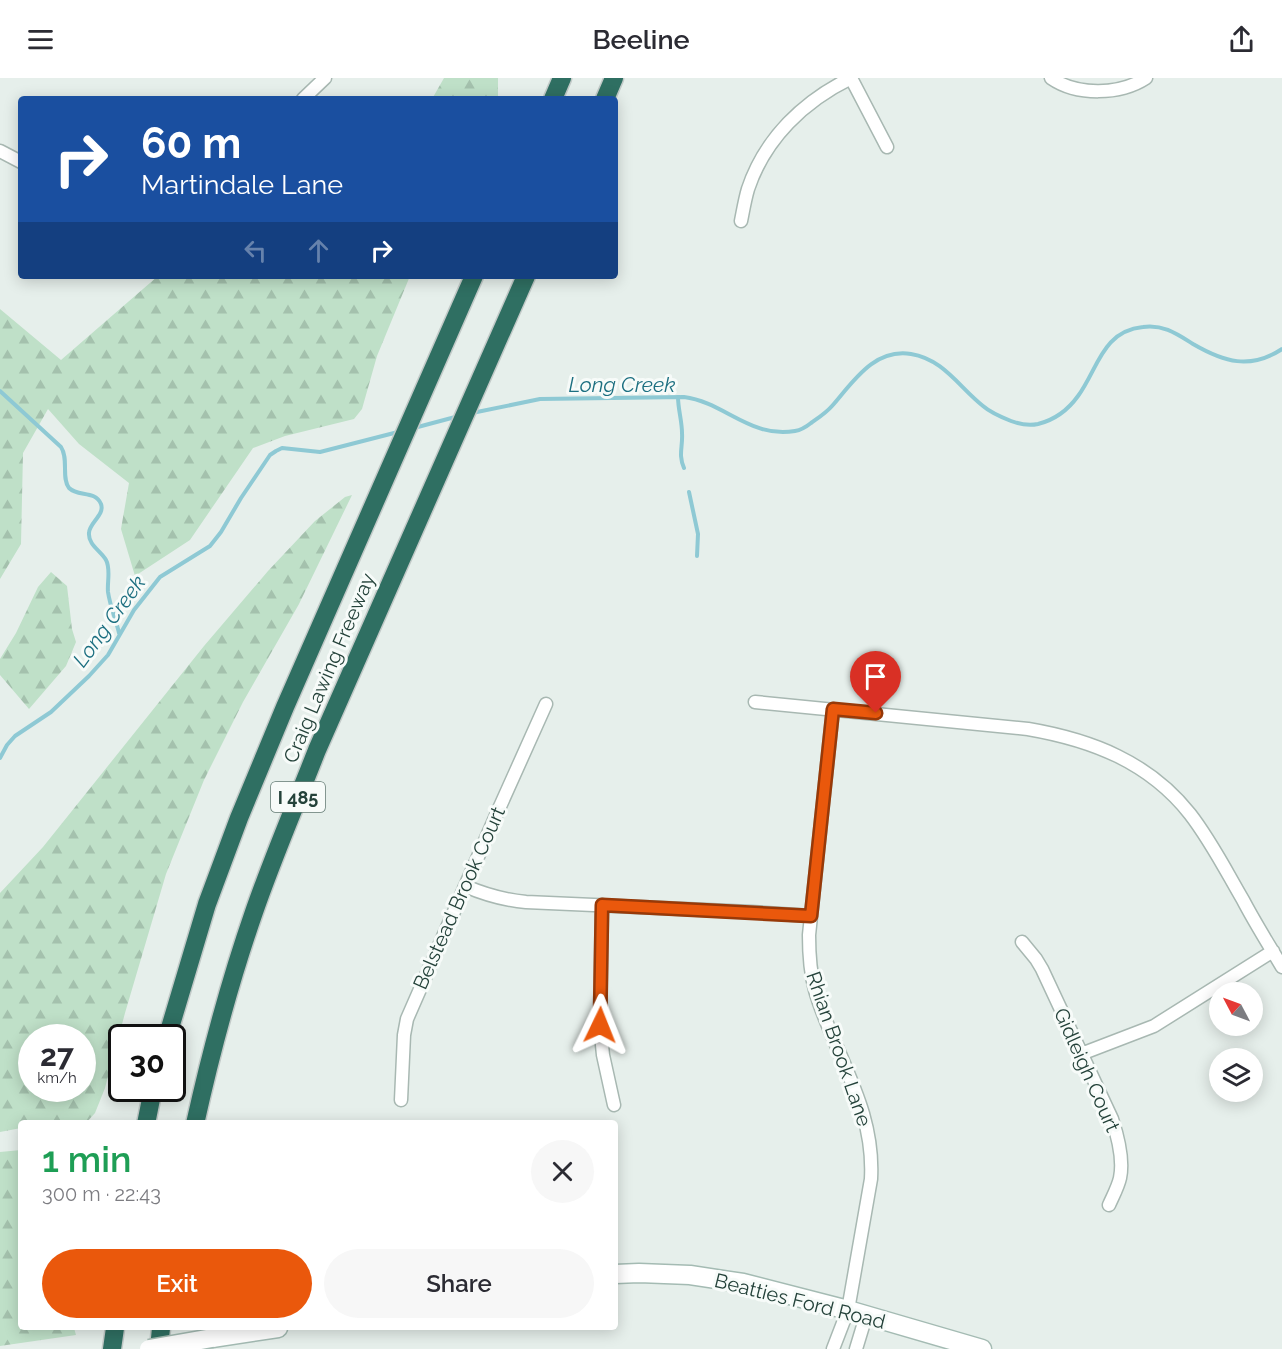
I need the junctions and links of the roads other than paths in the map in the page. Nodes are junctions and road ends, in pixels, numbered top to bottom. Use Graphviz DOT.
graph roads {
  1 [pos="325,78"];
  2 [pos="562,78"];
  3 [pos="614,78"];
  4 [pos="851,78"];
  5 [pos="1051,78"];
  6 [pos="1146,78"];
  7 [pos="306,96"];
  8 [pos="554,96"];
  9 [pos="606,96"];
  10 [pos="888,147"];
  11 [pos="0,151"];
  12 [pos="18,160"];
  13 [pos="741,221"];
  14 [pos="473,279"];
  15 [pos="525,279"];
  16 [pos="755,702"];
  17 [pos="546,704"];
  18 [pos="833,709"];
  19 [pos="465,886"];
  20 [pos="602,905"];
  21 [pos="811,916"];
  22 [pos="1022,942"];
  23 [pos="1273,951"];
  24 [pos="1282,967"];
  25 [pos="171,1024"];
  26 [pos="1081,1054"];
  27 [pos="401,1100"];
  28 [pos="150,1102"];
  29 [pos="614,1105"];
  30 [pos="147,1120"];
  31 [pos="196,1120"];
  32 [pos="1109,1205"];
  33 [pos="618,1274"];
  34 [pos="848,1310"];
  35 [pos="866,1316"];
  36 [pos="115,1330"];
  37 [pos="161,1330"];
  38 [pos="265,1330"];
  39 [pos="112,1349"];
  40 [pos="149,1349"];
  41 [pos="159,1349"];
  42 [pos="833,1349"];
  43 [pos="856,1349"];
  44 [pos="982,1349"];
  1 -- 7 [label="street"];
  2 -- 8 [label="highway"];
  3 -- 9 [label="highway"];
  4 -- 10 [label="street"];
  4 -- 13 [label="street"];
  5 -- 6 [label="street"];
  11 -- 12 [label="street"];
  14 -- 25 [label="highway, Craig Lawing Freeway / I 485"];
  15 -- 31 [label="highway, Craig Lawing Freeway / I 485"];
  16 -- 18 [label="street"];
  17 -- 19 [label="street, Belstead Brook Court"];
  18 -- 21 [label="street, Rhian Brook Lane"];
  18 -- 23 [label="street"];
  19 -- 20 [label="street"];
  19 -- 27 [label="street, Belstead Brook Court"];
  20 -- 21 [label="street"];
  20 -- 29 [label="street"];
  21 -- 34 [label="street, Rhian Brook Lane"];
  22 -- 26 [label="street, Gidleigh Court"];
  23 -- 24 [label="street"];
  23 -- 26 [label="street"];
  26 -- 32 [label="street, Gidleigh Court"];
  28 -- 30 [label="highway"];
  33 -- 34 [label="main road, Beatties Ford Road"];
  34 -- 35 [label="main road, Beatties Ford Road"];
  34 -- 42 [label="street, Rhian Brook Lane"];
  35 -- 43 [label="street"];
  35 -- 44 [label="main road, Beatties Ford Road"];
  36 -- 39 [label="highway"];
  37 -- 41 [label="highway"];
  38 -- 40 [label="main road, bridge"];
}
